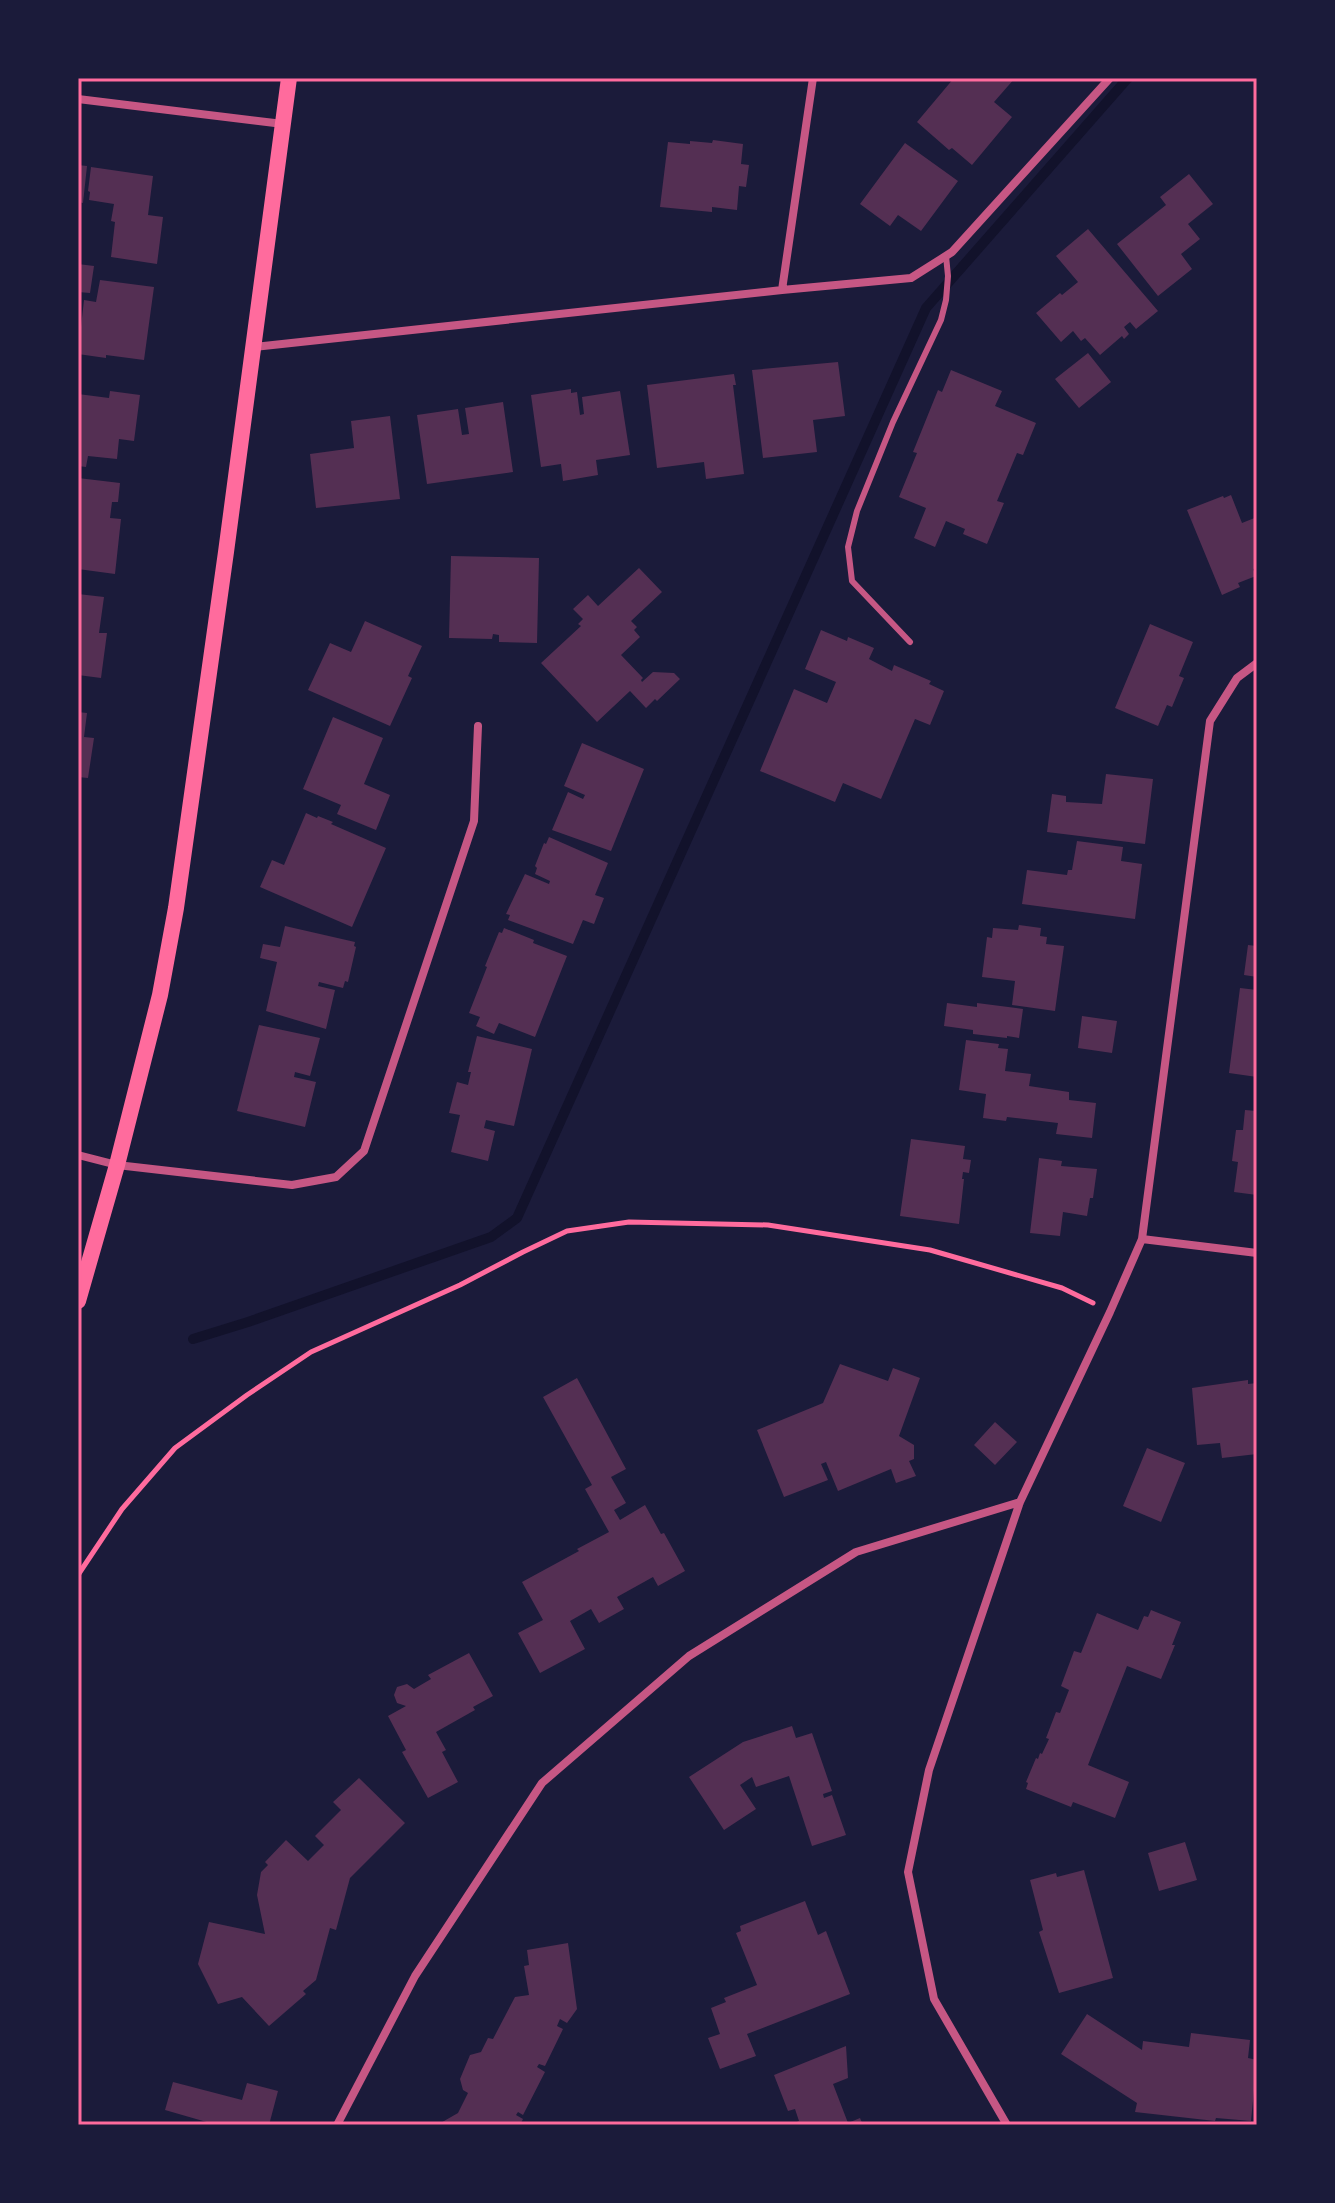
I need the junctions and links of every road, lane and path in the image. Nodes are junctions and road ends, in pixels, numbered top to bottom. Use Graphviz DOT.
graph roads {
  1 [pos="289,78"];
  2 [pos="813,78"];
  3 [pos="1110,78"];
  4 [pos="78,99"];
  5 [pos="283,124"];
  6 [pos="946,256"];
  7 [pos="782,290"];
  8 [pos="253,348"];
  9 [pos="910,642"];
  10 [pos="1257,663"];
  11 [pos="478,726"];
  12 [pos="78,1155"];
  13 [pos="117,1165"];
  14 [pos="1142,1239"];
  15 [pos="1257,1253"];
  16 [pos="78,1301"];
  17 [pos="1110,1312"];
  18 [pos="1020,1502"];
  19 [pos="78,1575"];
  20 [pos="337,2125"];
  21 [pos="1007,2125"];
  1 -- 5 [label="main road"];
  2 -- 7 [label="street"];
  3 -- 6 [label="street"];
  4 -- 5 [label="street"];
  5 -- 8 [label="main road"];
  6 -- 7 [label="street"];
  6 -- 9 [label="lane"];
  7 -- 8 [label="street"];
  8 -- 13 [label="main road"];
  10 -- 14 [label="street"];
  11 -- 13 [label="street"];
  12 -- 13 [label="street"];
  13 -- 16 [label="main road"];
  14 -- 15 [label="street"];
  14 -- 17 [label="street"];
  17 -- 18 [label="street"];
  17 -- 19 [label="path"];
  18 -- 20 [label="street"];
  18 -- 21 [label="street"];
}
